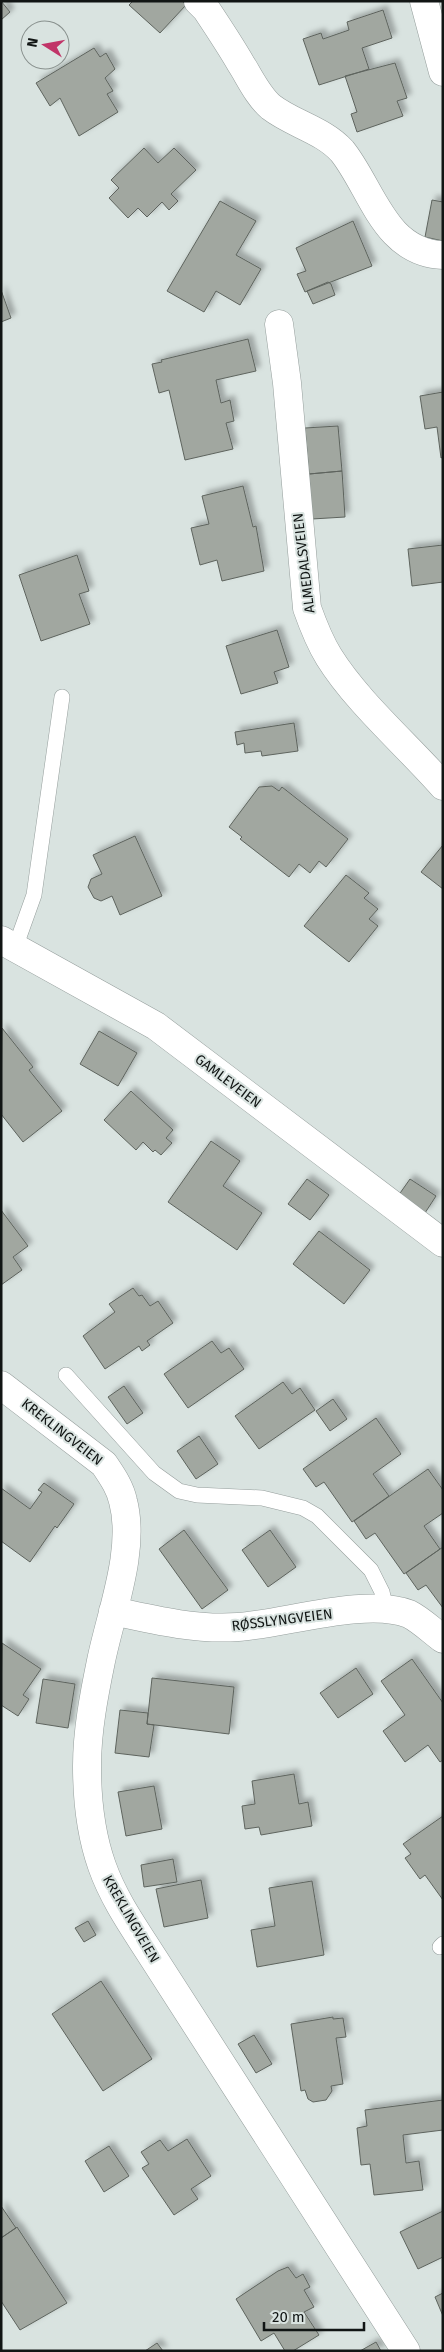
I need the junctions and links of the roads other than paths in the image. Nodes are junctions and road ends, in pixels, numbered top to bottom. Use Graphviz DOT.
graph roads {
  1 [pos="198,1"];
  2 [pos="424,1"];
  3 [pos="443,72"];
  4 [pos="443,255"];
  5 [pos="278,324"];
  6 [pos="62,697"];
  7 [pos="443,786"];
  8 [pos="8,944"];
  9 [pos="443,1243"];
  10 [pos="66,1375"];
  11 [pos="1,1385"];
  12 [pos="386,1609"];
  13 [pos="113,1611"];
  14 [pos="443,1639"];
  15 [pos="406,2351"];
  1 -- 4 [label="street"];
  2 -- 3 [label="street"];
  5 -- 7 [label="street, ALMEDALSVEIEN"];
  6 -- 8 [label="lane"];
  8 -- 9 [label="street, GAMLEVEIEN"];
  10 -- 12 [label="lane"];
  11 -- 13 [label="street, KREKLINGVEIEN"];
  12 -- 13 [label="street, RØSSLYNGVEIEN"];
  12 -- 14 [label="street, RØSSLYNGVEIEN"];
  13 -- 15 [label="street, KREKLINGVEIEN"];
}
